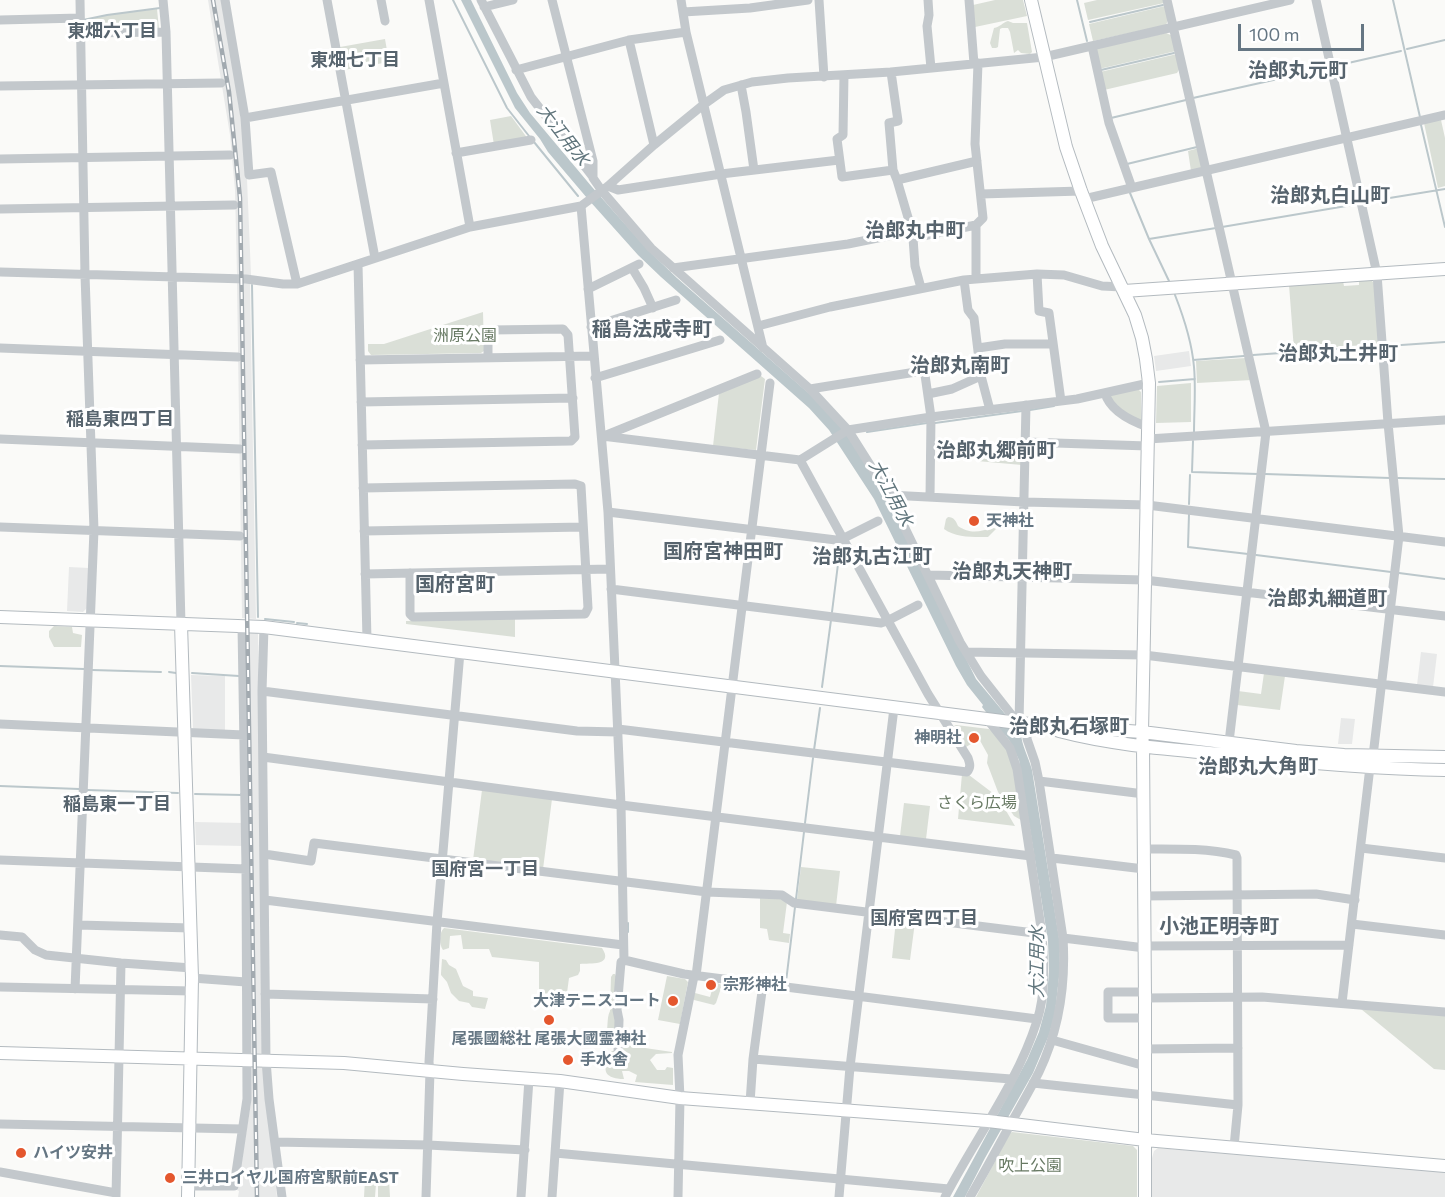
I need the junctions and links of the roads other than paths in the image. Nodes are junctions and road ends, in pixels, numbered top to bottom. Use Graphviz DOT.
graph roads {
  1 [pos="80,0"];
  2 [pos="163,0"];
  3 [pos="225,0"];
  4 [pos="327,0"];
  5 [pos="381,0"];
  6 [pos="429,0"];
  7 [pos="513,0"];
  8 [pos="552,0"];
  9 [pos="681,0"];
  10 [pos="808,0"];
  11 [pos="819,0"];
  12 [pos="928,0"];
  13 [pos="969,0"];
  14 [pos="1031,0"];
  15 [pos="1167,0"];
  16 [pos="1290,0"];
  17 [pos="1316,0"];
  18 [pos="483,3"];
  19 [pos="683,12"];
  20 [pos="80,18"];
  21 [pos="0,20"];
  22 [pos="385,21"];
  23 [pos="1173,27"];
  24 [pos="166,32"];
  25 [pos="686,32"];
  26 [pos="81,33"];
  27 [pos="629,40"];
  28 [pos="1092,46"];
  29 [pos="566,56"];
  30 [pos="1044,57"];
  31 [pos="976,63"];
  32 [pos="930,68"];
  33 [pos="516,70"];
  34 [pos="891,72"];
  35 [pos="844,75"];
  36 [pos="825,77"];
  37 [pos="220,83"];
  38 [pos="444,83"];
  39 [pos="167,84"];
  40 [pos="81,85"];
  41 [pos="741,85"];
  42 [pos="0,86"];
  43 [pos="346,100"];
  44 [pos="703,105"];
  45 [pos="1445,115"];
  46 [pos="245,118"];
  47 [pos="1347,138"];
  48 [pos="531,140"];
  49 [pos="654,145"];
  50 [pos="456,153"];
  51 [pos="230,155"];
  52 [pos="169,156"];
  53 [pos="83,158"];
  54 [pos="0,159"];
  55 [pos="839,160"];
  56 [pos="977,161"];
  57 [pos="754,170"];
  58 [pos="892,170"];
  59 [pos="1206,170"];
  60 [pos="721,174"];
  61 [pos="593,178"];
  62 [pos="897,180"];
  63 [pos="1132,188"];
  64 [pos="603,190"];
  65 [pos="981,194"];
  66 [pos="1082,195"];
  67 [pos="585,204"];
  68 [pos="234,205"];
  69 [pos="170,206"];
  70 [pos="83,208"];
  71 [pos="0,209"];
  72 [pos="976,225"];
  73 [pos="470,227"];
  74 [pos="912,235"];
  75 [pos="375,258"];
  76 [pos="741,258"];
  77 [pos="358,264"];
  78 [pos="673,268"];
  79 [pos="1445,269"];
  80 [pos="0,272"];
  81 [pos="1037,274"];
  82 [pos="1377,274"];
  83 [pos="85,275"];
  84 [pos="171,277"];
  85 [pos="976,278"];
  86 [pos="964,279"];
  87 [pos="297,284"];
  88 [pos="1233,284"];
  89 [pos="921,288"];
  90 [pos="588,289"];
  91 [pos="1123,289"];
  92 [pos="676,300"];
  93 [pos="653,308"];
  94 [pos="758,326"];
  95 [pos="591,327"];
  96 [pos="720,340"];
  97 [pos="1053,344"];
  98 [pos="0,348"];
  99 [pos="763,348"];
  100 [pos="978,348"];
  101 [pos="87,352"];
  102 [pos="174,355"];
  103 [pos="570,356"];
  104 [pos="594,356"];
  105 [pos="238,357"];
  106 [pos="488,357"];
  107 [pos="360,360"];
  108 [pos="758,374"];
  109 [pos="981,376"];
  110 [pos="595,378"];
  111 [pos="770,383"];
  112 [pos="1149,383"];
  113 [pos="810,389"];
  114 [pos="1105,393"];
  115 [pos="928,394"];
  116 [pos="573,398"];
  117 [pos="1061,401"];
  118 [pos="361,402"];
  119 [pos="1026,405"];
  120 [pos="990,410"];
  121 [pos="931,417"];
  122 [pos="1445,420"];
  123 [pos="1388,423"];
  124 [pos="848,430"];
  125 [pos="1266,432"];
  126 [pos="602,436"];
  127 [pos="1148,437"];
  128 [pos="0,439"];
  129 [pos="91,442"];
  130 [pos="1025,442"];
  131 [pos="362,445"];
  132 [pos="176,446"];
  133 [pos="240,449"];
  134 [pos="761,456"];
  135 [pos="800,460"];
  136 [pos="363,488"];
  137 [pos="889,495"];
  138 [pos="930,497"];
  139 [pos="1024,502"];
  140 [pos="1147,505"];
  141 [pos="608,512"];
  142 [pos="1256,518"];
  143 [pos="878,521"];
  144 [pos="0,527"];
  145 [pos="583,527"];
  146 [pos="94,530"];
  147 [pos="752,530"];
  148 [pos="364,531"];
  149 [pos="178,534"];
  150 [pos="240,536"];
  151 [pos="1399,536"];
  152 [pos="842,539"];
  153 [pos="1445,542"];
  154 [pos="610,569"];
  155 [pos="586,570"];
  156 [pos="365,573"];
  157 [pos="410,573"];
  158 [pos="928,575"];
  159 [pos="1023,578"];
  160 [pos="1145,580"];
  161 [pos="611,588"];
  162 [pos="1247,592"];
  163 [pos="743,605"];
  164 [pos="918,605"];
  165 [pos="1390,609"];
  166 [pos="1445,616"];
  167 [pos="0,617"];
  168 [pos="89,620"];
  169 [pos="887,621"];
  170 [pos="181,624"];
  171 [pos="242,626"];
  172 [pos="264,627"];
  173 [pos="367,640"];
  174 [pos="460,652"];
  175 [pos="966,652"];
  176 [pos="1021,653"];
  177 [pos="1144,655"];
  178 [pos="1238,666"];
  179 [pos="615,672"];
  180 [pos="1382,685"];
  181 [pos="733,687"];
  182 [pos="262,691"];
  183 [pos="1445,692"];
  184 [pos="894,708"];
  185 [pos="939,713"];
  186 [pos="455,716"];
  187 [pos="989,719"];
  188 [pos="1022,723"];
  189 [pos="0,724"];
  190 [pos="85,728"];
  191 [pos="618,730"];
  192 [pos="184,732"];
  193 [pos="1142,732"];
  194 [pos="243,735"];
  195 [pos="1229,742"];
  196 [pos="726,743"];
  197 [pos="1143,746"];
  198 [pos="263,757"];
  199 [pos="1445,757"];
  200 [pos="1372,762"];
  201 [pos="888,763"];
  202 [pos="1445,770"];
  203 [pos="1039,781"];
  204 [pos="449,782"];
  205 [pos="1144,794"];
  206 [pos="621,805"];
  207 [pos="716,816"];
  208 [pos="878,837"];
  209 [pos="1361,848"];
  210 [pos="1144,849"];
  211 [pos="264,854"];
  212 [pos="1030,856"];
  213 [pos="1052,858"];
  214 [pos="1445,858"];
  215 [pos="0,860"];
  216 [pos="443,860"];
  217 [pos="80,863"];
  218 [pos="189,867"];
  219 [pos="246,869"];
  220 [pos="1144,870"];
  221 [pos="622,882"];
  222 [pos="707,892"];
  223 [pos="1238,895"];
  224 [pos="1145,896"];
  225 [pos="265,900"];
  226 [pos="1354,900"];
  227 [pos="869,913"];
  228 [pos="437,922"];
  229 [pos="1352,924"];
  230 [pos="78,925"];
  231 [pos="190,928"];
  232 [pos="1042,934"];
  233 [pos="0,935"];
  234 [pos="1445,935"];
  235 [pos="1063,938"];
  236 [pos="623,945"];
  237 [pos="1349,945"];
  238 [pos="1238,946"];
  239 [pos="1145,947"];
  240 [pos="76,958"];
  241 [pos="624,960"];
  242 [pos="121,963"];
  243 [pos="695,976"];
  244 [pos="192,979"];
  245 [pos="246,982"];
  246 [pos="762,984"];
  247 [pos="0,987"];
  248 [pos="75,989"];
  249 [pos="120,990"];
  250 [pos="265,994"];
  251 [pos="1145,995"];
  252 [pos="859,996"];
  253 [pos="1238,997"];
  254 [pos="433,999"];
  255 [pos="1342,1003"];
  256 [pos="1445,1012"];
  257 [pos="1145,1018"];
  258 [pos="1037,1019"];
  259 [pos="1052,1040"];
  260 [pos="1238,1048"];
  261 [pos="1145,1049"];
  262 [pos="0,1053"];
  263 [pos="618,1053"];
  264 [pos="118,1056"];
  265 [pos="191,1059"];
  266 [pos="753,1059"];
  267 [pos="247,1060"];
  268 [pos="266,1060"];
  269 [pos="1145,1066"];
  270 [pos="850,1067"];
  271 [pos="430,1071"];
  272 [pos="529,1079"];
  273 [pos="1011,1079"];
  274 [pos="560,1081"];
  275 [pos="1034,1083"];
  276 [pos="1145,1095"];
  277 [pos="680,1098"];
  278 [pos="750,1103"];
  279 [pos="1238,1105"];
  280 [pos="846,1110"];
  281 [pos="990,1121"];
  282 [pos="0,1124"];
  283 [pos="1010,1124"];
  284 [pos="117,1126"];
  285 [pos="189,1128"];
  286 [pos="242,1129"];
  287 [pos="1145,1140"];
  288 [pos="275,1142"];
  289 [pos="428,1145"];
  290 [pos="1234,1147"];
  291 [pos="525,1150"];
  292 [pos="555,1153"];
  293 [pos="679,1165"];
  294 [pos="1445,1166"];
  295 [pos="0,1172"];
  296 [pos="840,1179"];
  297 [pos="188,1191"];
  298 [pos="947,1193"];
  299 [pos="116,1195"];
  300 [pos="282,1197"];
  301 [pos="426,1197"];
  302 [pos="521,1197"];
  303 [pos="552,1197"];
  304 [pos="678,1197"];
  305 [pos="839,1197"];
  306 [pos="970,1197"];
  307 [pos="1145,1197"];
  1 -- 20 [label="street"];
  2 -- 24 [label="street"];
  3 -- 46 [label="street"];
  4 -- 43 [label="street"];
  5 -- 22 [label="street"];
  6 -- 38 [label="street"];
  7 -- 18 [label="street"];
  8 -- 29 [label="street"];
  9 -- 19 [label="street"];
  10 -- 19 [label="street"];
  11 -- 36 [label="street"];
  12 -- 32 [label="street"];
  13 -- 31 [label="street"];
  14 -- 30 [label="street"];
  15 -- 23 [label="street"];
  16 -- 23 [label="street"];
  17 -- 47 [label="street"];
  18 -- 33 [label="street"];
  19 -- 25 [label="street"];
  20 -- 21 [label="street"];
  20 -- 26 [label="street"];
  23 -- 28 [label="street"];
  23 -- 59 [label="street"];
  24 -- 26 [label="street"];
  24 -- 39 [label="street"];
  25 -- 27 [label="street"];
  25 -- 44 [label="street"];
  26 -- 40 [label="street"];
  27 -- 29 [label="street"];
  27 -- 49 [label="street"];
  28 -- 30 [label="street"];
  28 -- 63 [label="street"];
  29 -- 33 [label="street"];
  29 -- 61 [label="street"];
  30 -- 31 [label="street"];
  30 -- 66 [label="street"];
  31 -- 32 [label="street"];
  31 -- 56 [label="street"];
  32 -- 34 [label="street"];
  33 -- 61 [label="street"];
  34 -- 35 [label="street"];
  34 -- 58 [label="street"];
  35 -- 36 [label="street"];
  35 -- 55 [label="street"];
  36 -- 41 [label="street"];
  37 -- 39 [label="street"];
  38 -- 43 [label="street"];
  38 -- 50 [label="street"];
  39 -- 40 [label="street"];
  39 -- 52 [label="street"];
  40 -- 42 [label="street"];
  40 -- 53 [label="street"];
  41 -- 44 [label="street"];
  41 -- 57 [label="street"];
  43 -- 46 [label="street"];
  43 -- 75 [label="street"];
  44 -- 49 [label="street"];
  44 -- 60 [label="street"];
  45 -- 47 [label="street"];
  46 -- 87 [label="street"];
  47 -- 59 [label="street"];
  47 -- 82 [label="street"];
  48 -- 50 [label="street"];
  49 -- 64 [label="street"];
  50 -- 73 [label="street"];
  51 -- 52 [label="street"];
  52 -- 53 [label="street"];
  52 -- 69 [label="street"];
  53 -- 54 [label="street"];
  53 -- 70 [label="street"];
  55 -- 57 [label="street"];
  55 -- 58 [label="street"];
  56 -- 62 [label="street"];
  56 -- 65 [label="street"];
  57 -- 60 [label="street"];
  58 -- 62 [label="street"];
  59 -- 63 [label="street"];
  59 -- 88 [label="street"];
  60 -- 64 [label="street"];
  60 -- 76 [label="street"];
  61 -- 64 [label="street"];
  62 -- 74 [label="street"];
  63 -- 66 [label="street"];
  64 -- 67 [label="street"];
  64 -- 78 [label="street"];
  65 -- 66 [label="street"];
  65 -- 72 [label="street"];
  66 -- 91 [label="street"];
  67 -- 73 [label="street"];
  67 -- 90 [label="street"];
  68 -- 69 [label="street"];
  69 -- 70 [label="street"];
  69 -- 84 [label="street"];
  70 -- 71 [label="street"];
  70 -- 83 [label="street"];
  72 -- 74 [label="street"];
  72 -- 85 [label="street"];
  73 -- 75 [label="street"];
  74 -- 76 [label="street"];
  74 -- 89 [label="street"];
  75 -- 77 [label="street"];
  76 -- 78 [label="street"];
  76 -- 94 [label="street"];
  77 -- 87 [label="street"];
  77 -- 107 [label="street"];
  78 -- 99 [label="street"];
  79 -- 82 [label="street"];
  80 -- 83 [label="street"];
  81 -- 85 [label="street"];
  81 -- 91 [label="street"];
  81 -- 97 [label="street"];
  82 -- 88 [label="street"];
  82 -- 123 [label="street"];
  83 -- 84 [label="street"];
  83 -- 101 [label="street"];
  84 -- 87 [label="street"];
  84 -- 102 [label="street"];
  85 -- 86 [label="street"];
  86 -- 89 [label="street"];
  86 -- 100 [label="street"];
  88 -- 91 [label="street"];
  88 -- 125 [label="street"];
  89 -- 94 [label="street"];
  90 -- 93 [label="street"];
  90 -- 95 [label="street"];
  91 -- 112 [label="street"];
  92 -- 93 [label="street"];
  93 -- 95 [label="street"];
  94 -- 99 [label="street"];
  95 -- 104 [label="street"];
  96 -- 110 [label="street"];
  97 -- 100 [label="street"];
  97 -- 117 [label="street"];
  98 -- 101 [label="street"];
  99 -- 113 [label="street"];
  100 -- 109 [label="street"];
  101 -- 102 [label="street"];
  101 -- 129 [label="street"];
  102 -- 105 [label="street"];
  102 -- 132 [label="street"];
  103 -- 104 [label="street"];
  103 -- 106 [label="street"];
  103 -- 106 [label="street"];
  103 -- 116 [label="street"];
  104 -- 110 [label="street"];
  106 -- 107 [label="street"];
  107 -- 118 [label="street"];
  108 -- 126 [label="street"];
  109 -- 115 [label="street"];
  109 -- 120 [label="street"];
  110 -- 126 [label="street"];
  111 -- 134 [label="street"];
  112 -- 114 [label="street"];
  112 -- 127 [label="street"];
  113 -- 115 [label="street"];
  113 -- 124 [label="street"];
  114 -- 117 [label="street"];
  114 -- 127 [label="street"];
  115 -- 121 [label="street"];
  116 -- 118 [label="street"];
  116 -- 131 [label="street"];
  117 -- 119 [label="street"];
  118 -- 131 [label="street"];
  119 -- 120 [label="street"];
  119 -- 130 [label="street"];
  120 -- 121 [label="street"];
  121 -- 124 [label="street"];
  121 -- 138 [label="street"];
  122 -- 123 [label="street"];
  123 -- 125 [label="street"];
  123 -- 151 [label="street"];
  124 -- 135 [label="street"];
  124 -- 137 [label="street"];
  125 -- 127 [label="street"];
  125 -- 142 [label="street"];
  126 -- 134 [label="street"];
  126 -- 141 [label="street"];
  127 -- 130 [label="street"];
  127 -- 140 [label="street"];
  128 -- 129 [label="street"];
  129 -- 132 [label="street"];
  129 -- 146 [label="street"];
  130 -- 139 [label="street"];
  131 -- 136 [label="street"];
  132 -- 133 [label="street"];
  132 -- 149 [label="street"];
  134 -- 135 [label="street"];
  134 -- 147 [label="street"];
  135 -- 152 [label="street"];
  136 -- 145 [label="street"];
  136 -- 148 [label="street"];
  137 -- 138 [label="street"];
  137 -- 158 [label="street"];
  138 -- 139 [label="street"];
  139 -- 140 [label="street"];
  139 -- 159 [label="street"];
  140 -- 142 [label="street"];
  140 -- 160 [label="street"];
  141 -- 147 [label="street"];
  141 -- 154 [label="street"];
  142 -- 151 [label="street"];
  142 -- 162 [label="street"];
  143 -- 152 [label="street"];
  144 -- 146 [label="street"];
  145 -- 148 [label="street"];
  145 -- 155 [label="street"];
  146 -- 149 [label="street"];
  146 -- 168 [label="street"];
  147 -- 152 [label="street"];
  147 -- 163 [label="street"];
  148 -- 156 [label="street"];
  149 -- 150 [label="street"];
  149 -- 170 [label="street"];
  151 -- 153 [label="street"];
  151 -- 165 [label="street"];
  152 -- 169 [label="street"];
  154 -- 155 [label="street"];
  154 -- 161 [label="street"];
  155 -- 157 [label="street"];
  155 -- 157 [label="street"];
  156 -- 157 [label="street"];
  156 -- 173 [label="street"];
  158 -- 159 [label="street"];
  158 -- 175 [label="street"];
  159 -- 160 [label="street"];
  159 -- 176 [label="street"];
  160 -- 162 [label="street"];
  160 -- 177 [label="street"];
  161 -- 163 [label="street"];
  161 -- 179 [label="street"];
  162 -- 165 [label="street"];
  162 -- 178 [label="street"];
  163 -- 169 [label="street"];
  163 -- 181 [label="street"];
  164 -- 169 [label="street"];
  165 -- 166 [label="street"];
  165 -- 180 [label="street"];
  167 -- 168 [label="street"];
  168 -- 170 [label="street"];
  168 -- 190 [label="street"];
  169 -- 185 [label="street"];
  170 -- 171 [label="street"];
  170 -- 192 [label="street"];
  171 -- 172 [label="street"];
  171 -- 194 [label="street"];
  172 -- 173 [label="street"];
  172 -- 182 [label="street"];
  173 -- 174 [label="street"];
  174 -- 179 [label="street"];
  174 -- 186 [label="street"];
  175 -- 176 [label="street"];
  175 -- 188 [label="street"];
  176 -- 177 [label="street"];
  176 -- 188 [label="street"];
  177 -- 178 [label="street"];
  177 -- 193 [label="street"];
  178 -- 180 [label="street"];
  178 -- 195 [label="street"];
  179 -- 181 [label="street"];
  179 -- 191 [label="street"];
  180 -- 183 [label="street"];
  180 -- 200 [label="street"];
  181 -- 184 [label="street"];
  181 -- 196 [label="street"];
  182 -- 186 [label="street"];
  182 -- 198 [label="street"];
  184 -- 185 [label="street"];
  184 -- 201 [label="street"];
  185 -- 187 [label="street"];
  185 -- 201 [label="street"];
  186 -- 191 [label="street"];
  186 -- 204 [label="street"];
  187 -- 188 [label="street"];
  187 -- 212 [label="street"];
  188 -- 193 [label="street"];
  188 -- 197 [label="street"];
  188 -- 203 [label="street"];
  189 -- 190 [label="street"];
  190 -- 192 [label="street"];
  190 -- 217 [label="street"];
  191 -- 196 [label="street"];
  191 -- 206 [label="street"];
  192 -- 194 [label="street"];
  192 -- 218 [label="street"];
  193 -- 195 [label="street"];
  193 -- 197 [label="street"];
  194 -- 219 [label="street"];
  195 -- 200 [label="street"];
  196 -- 201 [label="street"];
  196 -- 207 [label="street"];
  197 -- 200 [label="street"];
  197 -- 205 [label="street"];
  198 -- 204 [label="street"];
  198 -- 211 [label="street"];
  199 -- 200 [label="street"];
  200 -- 202 [label="street"];
  200 -- 209 [label="street"];
  201 -- 208 [label="street"];
  203 -- 205 [label="street"];
  203 -- 213 [label="street"];
  204 -- 206 [label="street"];
  204 -- 216 [label="street"];
  205 -- 210 [label="street"];
  206 -- 207 [label="street"];
  206 -- 221 [label="street"];
  207 -- 208 [label="street"];
  207 -- 222 [label="street"];
  208 -- 212 [label="street"];
  208 -- 227 [label="street"];
  209 -- 214 [label="street"];
  209 -- 226 [label="street"];
  210 -- 220 [label="street"];
  210 -- 223 [label="street"];
  211 -- 216 [label="street"];
  211 -- 225 [label="street"];
  212 -- 232 [label="street"];
  213 -- 220 [label="street"];
  213 -- 235 [label="street"];
  215 -- 217 [label="street"];
  216 -- 221 [label="street"];
  216 -- 228 [label="street"];
  217 -- 218 [label="street"];
  217 -- 230 [label="street"];
  218 -- 219 [label="street"];
  218 -- 231 [label="street"];
  219 -- 245 [label="street"];
  220 -- 224 [label="street"];
  221 -- 222 [label="street"];
  221 -- 236 [label="street"];
  222 -- 227 [label="street"];
  222 -- 243 [label="street"];
  223 -- 224 [label="street"];
  223 -- 226 [label="street"];
  223 -- 238 [label="street"];
  224 -- 239 [label="street"];
  225 -- 228 [label="street"];
  225 -- 250 [label="street"];
  226 -- 229 [label="street"];
  227 -- 232 [label="street"];
  227 -- 252 [label="street"];
  228 -- 236 [label="street"];
  228 -- 254 [label="street"];
  229 -- 234 [label="street"];
  229 -- 237 [label="street"];
  230 -- 231 [label="street"];
  230 -- 240 [label="street"];
  231 -- 244 [label="street"];
  232 -- 258 [label="street"];
  233 -- 240 [label="street"];
  235 -- 239 [label="street"];
  235 -- 259 [label="street"];
  236 -- 241 [label="street"];
  237 -- 238 [label="street"];
  237 -- 255 [label="street"];
  238 -- 239 [label="street"];
  238 -- 253 [label="street"];
  239 -- 251 [label="street"];
  240 -- 242 [label="street"];
  240 -- 248 [label="street"];
  241 -- 243 [label="street"];
  241 -- 263 [label="street"];
  242 -- 244 [label="street"];
  242 -- 249 [label="street"];
  243 -- 246 [label="street"];
  243 -- 277 [label="street"];
  244 -- 245 [label="street"];
  244 -- 249 [label="street"];
  244 -- 265 [label="street"];
  245 -- 267 [label="street"];
  246 -- 252 [label="street"];
  246 -- 266 [label="street"];
  247 -- 248 [label="street"];
  248 -- 249 [label="street"];
  249 -- 264 [label="street"];
  250 -- 254 [label="street"];
  250 -- 268 [label="street"];
  251 -- 253 [label="street"];
  251 -- 257 [label="street"];
  251 -- 257 [label="street"];
  252 -- 258 [label="street"];
  252 -- 270 [label="street"];
  253 -- 255 [label="street"];
  253 -- 260 [label="street"];
  254 -- 271 [label="street"];
  255 -- 256 [label="street"];
  257 -- 261 [label="street"];
  258 -- 273 [label="street"];
  259 -- 269 [label="street"];
  259 -- 275 [label="street"];
  260 -- 261 [label="street"];
  260 -- 279 [label="street"];
  261 -- 269 [label="street"];
  262 -- 264 [label="street"];
  264 -- 265 [label="street"];
  264 -- 284 [label="street"];
  265 -- 267 [label="street"];
  265 -- 285 [label="street"];
  266 -- 270 [label="street"];
  266 -- 278 [label="street"];
  267 -- 268 [label="street"];
  267 -- 286 [label="street"];
  268 -- 271 [label="street"];
  268 -- 288 [label="street"];
  269 -- 276 [label="street"];
  270 -- 273 [label="street"];
  270 -- 280 [label="street"];
  271 -- 272 [label="street"];
  271 -- 289 [label="street"];
  272 -- 274 [label="street"];
  272 -- 291 [label="street"];
  273 -- 281 [label="street"];
  274 -- 277 [label="street"];
  274 -- 292 [label="street"];
  275 -- 276 [label="street"];
  275 -- 283 [label="street"];
  276 -- 279 [label="street"];
  276 -- 287 [label="street"];
  277 -- 278 [label="street"];
  277 -- 293 [label="street"];
  278 -- 280 [label="street"];
  279 -- 290 [label="street"];
  280 -- 281 [label="street"];
  280 -- 296 [label="street"];
  281 -- 283 [label="street"];
  281 -- 298 [label="street"];
  282 -- 284 [label="street"];
  283 -- 287 [label="street"];
  283 -- 306 [label="street"];
  284 -- 285 [label="street"];
  284 -- 299 [label="street"];
  285 -- 286 [label="street"];
  285 -- 297 [label="street"];
  286 -- 297 [label="street"];
  287 -- 290 [label="street"];
  287 -- 307 [label="street"];
  288 -- 289 [label="street"];
  288 -- 300 [label="street"];
  289 -- 291 [label="street"];
  289 -- 301 [label="street"];
  290 -- 294 [label="street"];
  291 -- 302 [label="street"];
  292 -- 293 [label="street"];
  292 -- 303 [label="street"];
  293 -- 296 [label="street"];
  293 -- 304 [label="street"];
  295 -- 299 [label="street"];
  296 -- 298 [label="street"];
  296 -- 305 [label="street"];
}
